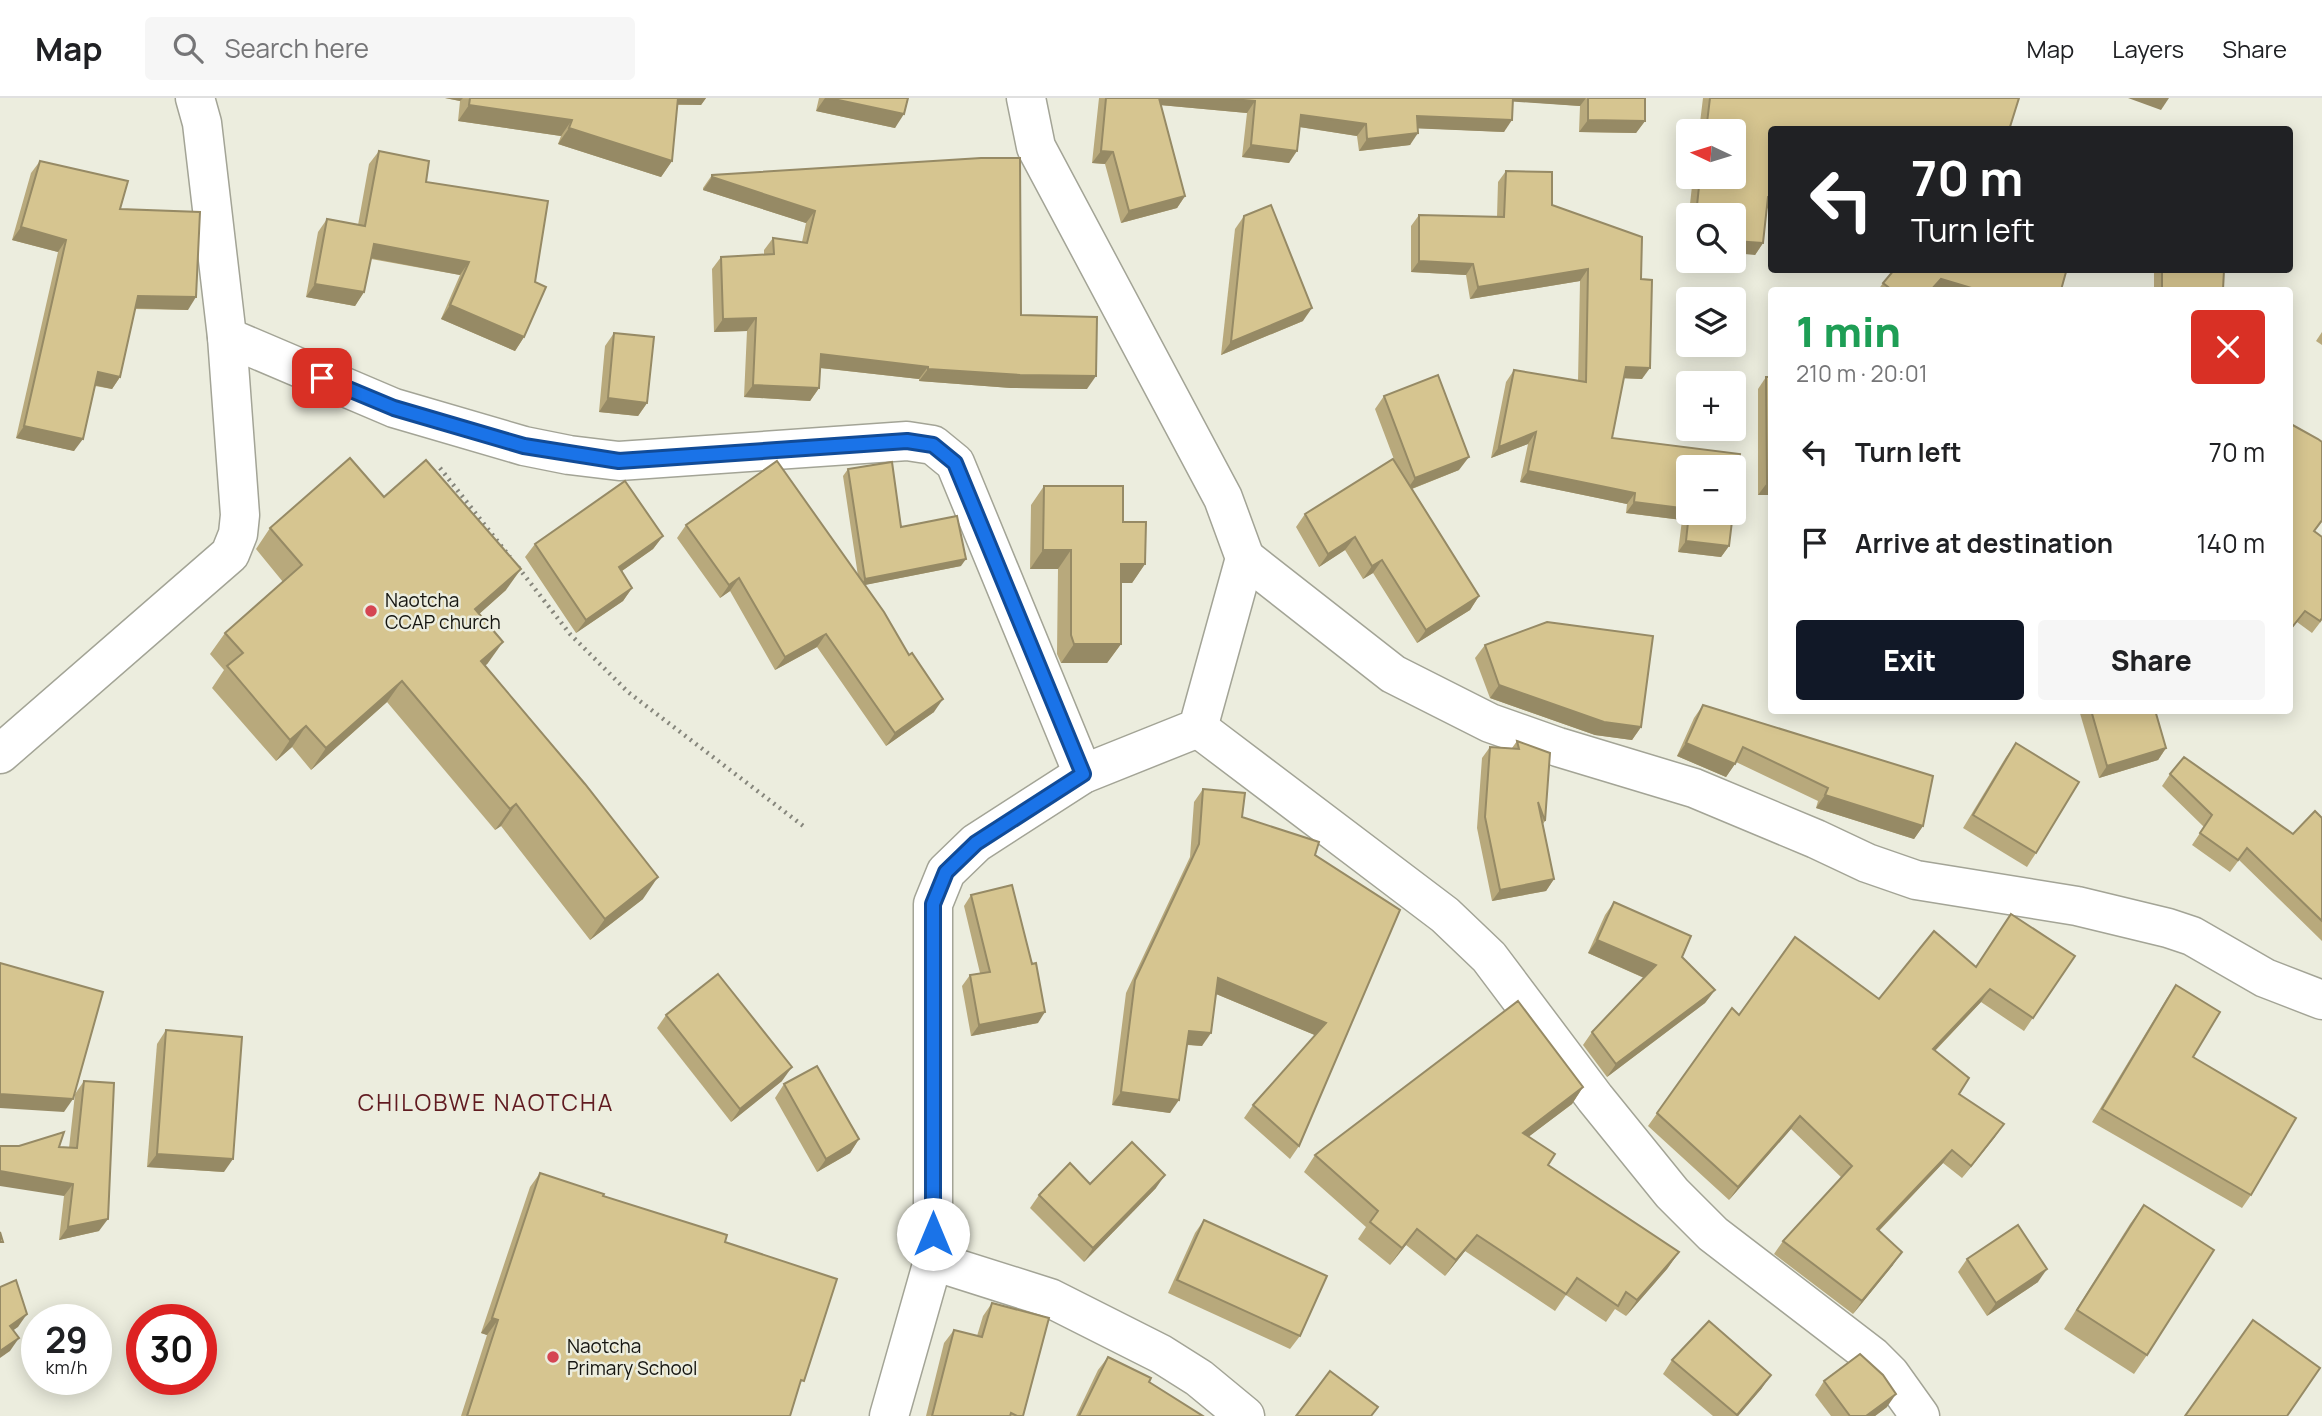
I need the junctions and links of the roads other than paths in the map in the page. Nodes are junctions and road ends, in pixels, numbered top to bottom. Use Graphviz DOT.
graph roads {
  1 [pos="195,98"];
  2 [pos="1026,98"];
  3 [pos="227,337"];
  4 [pos="1245,558"];
  5 [pos="1198,728"];
  6 [pos="0,754"];
  7 [pos="1083,774"];
  8 [pos="2322,1000"];
  9 [pos="933,1261"];
  10 [pos="889,1416"];
  11 [pos="1245,1416"];
  12 [pos="1920,1416"];
  1 -- 3 [label="street"];
  2 -- 4 [label="street"];
  3 -- 6 [label="street"];
  3 -- 7 [label="street"];
  4 -- 5 [label="street"];
  4 -- 8 [label="street"];
  5 -- 7 [label="street"];
  5 -- 12 [label="street"];
  7 -- 9 [label="street"];
  9 -- 10 [label="street"];
  9 -- 11 [label="street"];
}
